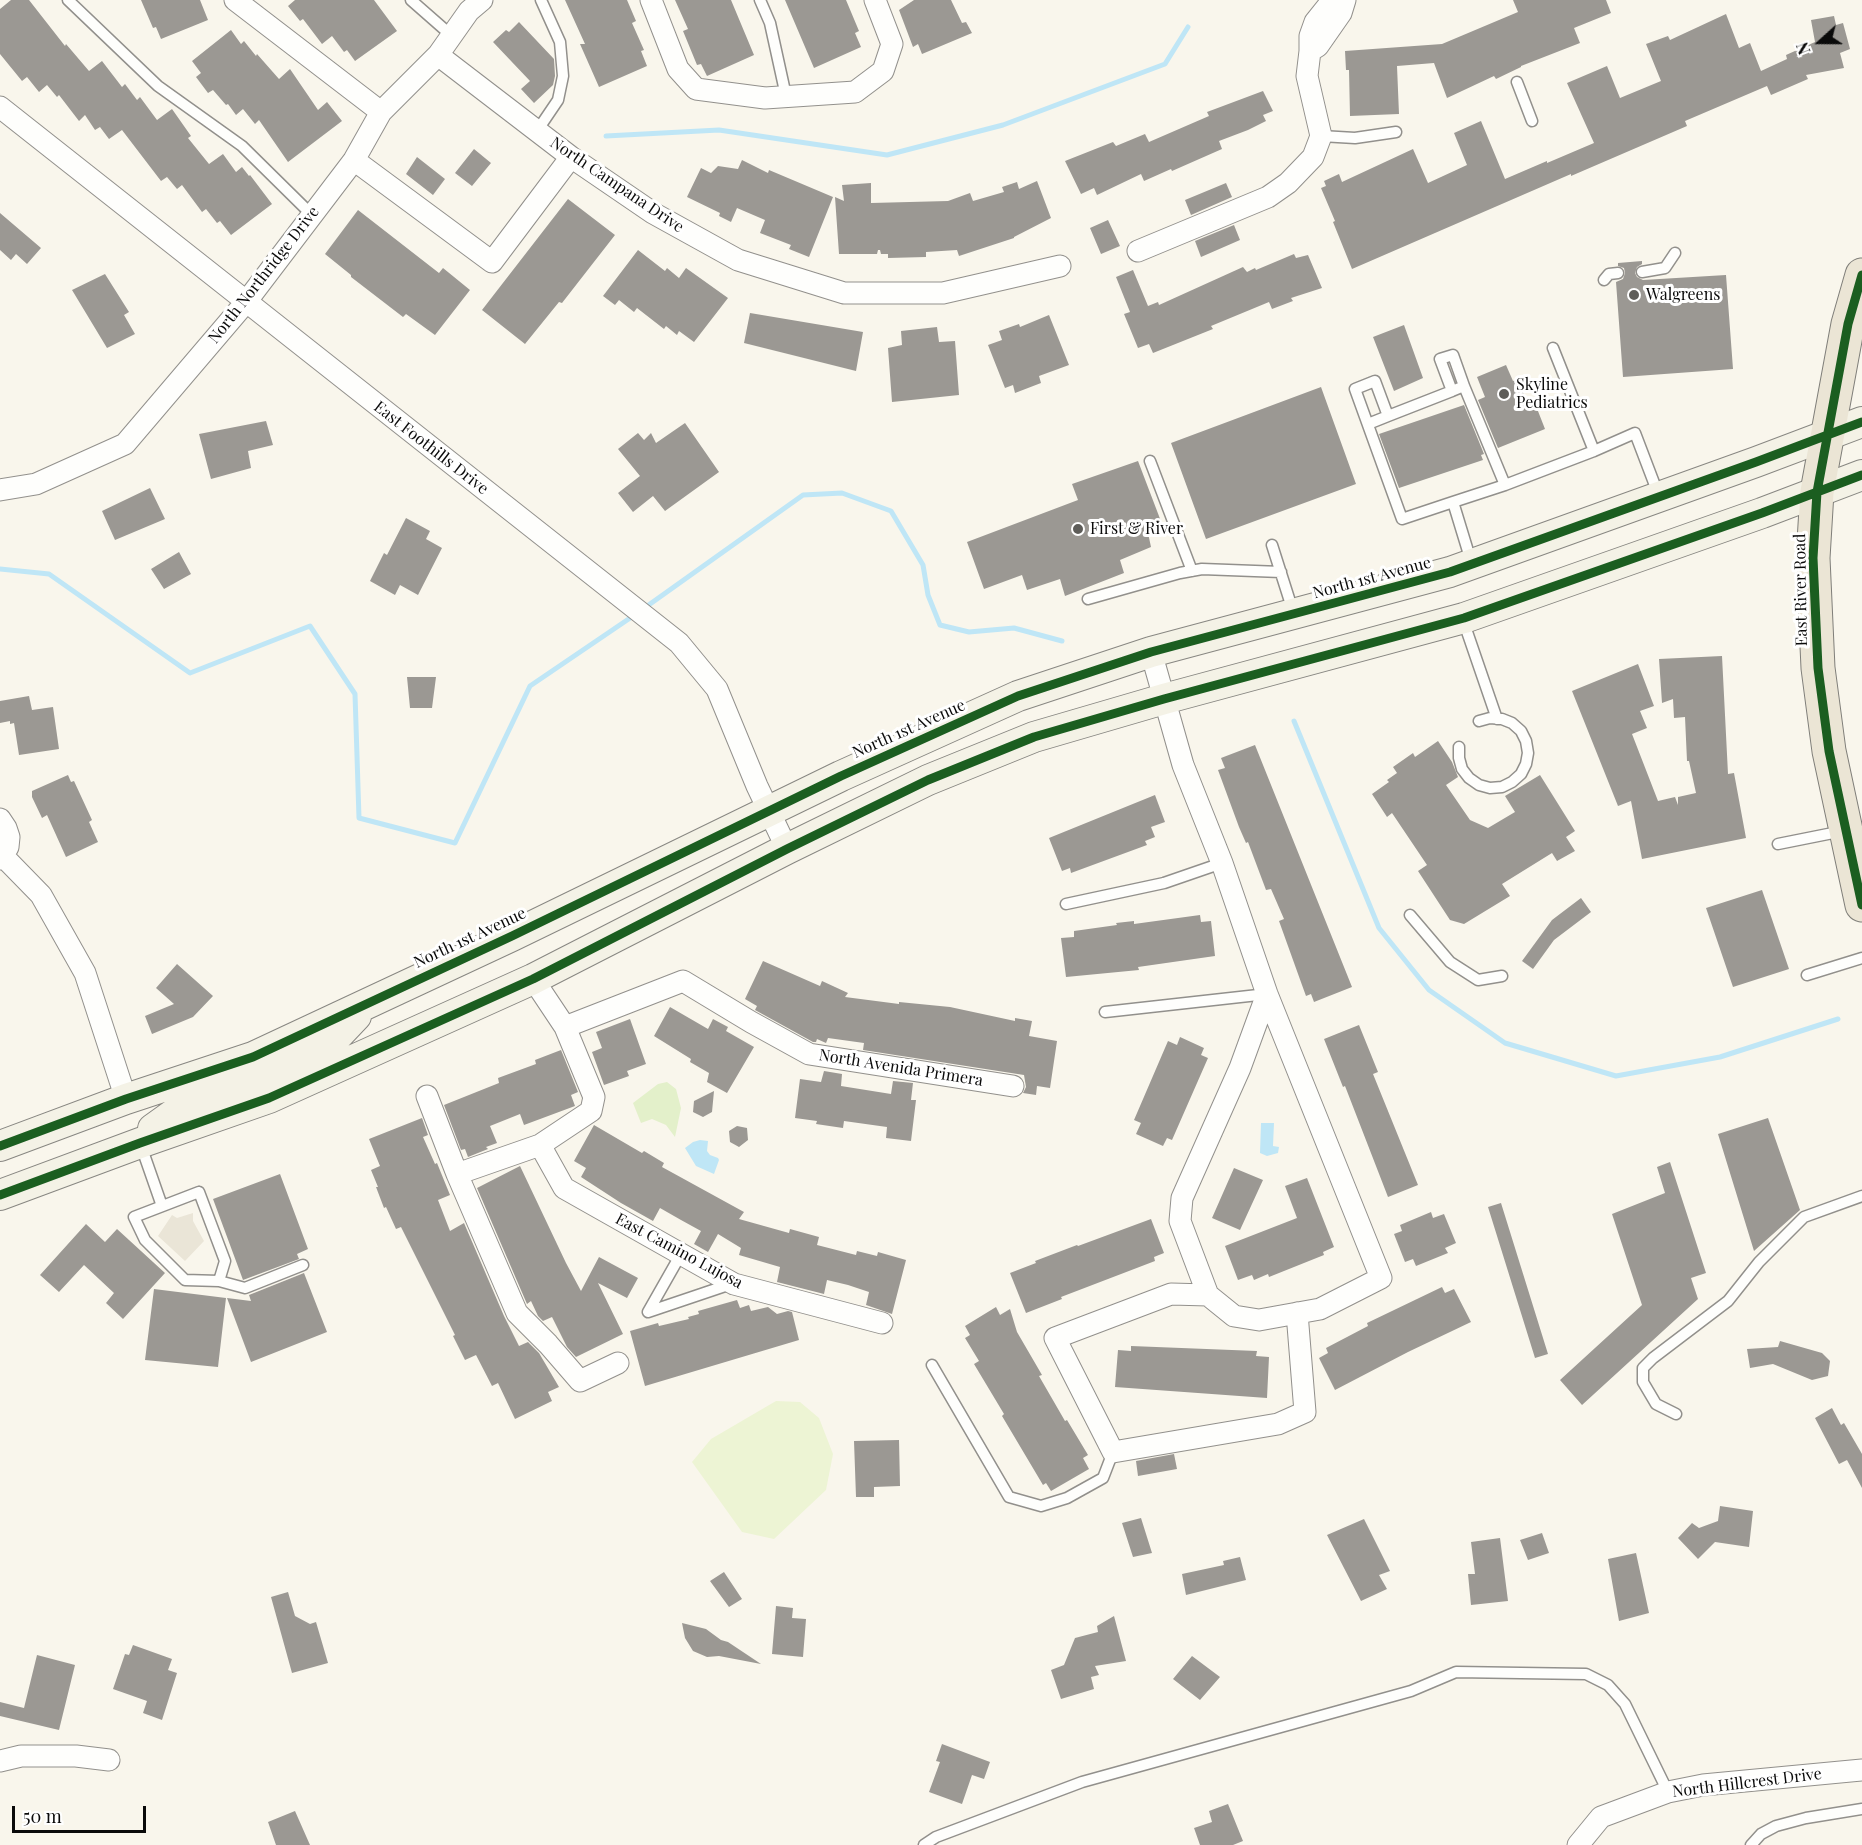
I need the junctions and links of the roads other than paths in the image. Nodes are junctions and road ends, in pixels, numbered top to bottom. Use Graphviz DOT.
graph roads {
  1 [pos="68,0"];
  2 [pos="235,0"];
  3 [pos="411,0"];
  4 [pos="482,0"];
  5 [pos="541,0"];
  6 [pos="651,0"];
  7 [pos="760,0"];
  8 [pos="875,0"];
  9 [pos="1335,0"];
  10 [pos="1345,0"];
  11 [pos="452,36"];
  12 [pos="1310,51"];
  13 [pos="438,55"];
  14 [pos="1516,81"];
  15 [pos="786,96"];
  16 [pos="0,107"];
  17 [pos="381,112"];
  18 [pos="1532,121"];
  19 [pos="537,130"];
  20 [pos="1396,132"];
  21 [pos="1321,136"];
  22 [pos="571,157"];
  23 [pos="354,160"];
  24 [pos="312,215"];
  25 [pos="1138,251"];
  26 [pos="1676,253"];
  27 [pos="1060,266"];
  28 [pos="1642,272"];
  29 [pos="1618,273"];
  30 [pos="1862,275"];
  31 [pos="1604,280"];
  32 [pos="246,302"];
  33 [pos="1553,348"];
  34 [pos="1464,386"];
  35 [pos="1452,391"];
  36 [pos="1388,416"];
  37 [pos="1862,422"];
  38 [pos="1368,424"];
  39 [pos="1828,435"];
  40 [pos="1594,451"];
  41 [pos="1150,460"];
  42 [pos="1862,475"];
  43 [pos="1505,485"];
  44 [pos="0,490"];
  45 [pos="1817,492"];
  46 [pos="1659,496"];
  47 [pos="1453,502"];
  48 [pos="1272,545"];
  49 [pos="1472,564"];
  50 [pos="1192,571"];
  51 [pos="1281,572"];
  52 [pos="1088,599"];
  53 [pos="1294,614"];
  54 [pos="1462,619"];
  55 [pos="1151,652"];
  56 [pos="1164,699"];
  57 [pos="1497,718"];
  58 [pos="1479,721"];
  59 [pos="1459,747"];
  60 [pos="769,810"];
  61 [pos="0,819"];
  62 [pos="1846,831"];
  63 [pos="1778,844"];
  64 [pos="787,849"];
  65 [pos="2,857"];
  66 [pos="1222,863"];
  67 [pos="1066,904"];
  68 [pos="1862,905"];
  69 [pos="1410,915"];
  70 [pos="1862,958"];
  71 [pos="1807,975"];
  72 [pos="1502,976"];
  73 [pos="533,979"];
  74 [pos="1268,994"];
  75 [pos="368,1003"];
  76 [pos="1105,1012"];
  77 [pos="566,1027"];
  78 [pos="1013,1086"];
  79 [pos="427,1096"];
  80 [pos="126,1099"];
  81 [pos="140,1143"];
  82 [pos="540,1145"];
  83 [pos="0,1146"];
  84 [pos="457,1174"];
  85 [pos="0,1195"];
  86 [pos="1862,1196"];
  87 [pos="162,1206"];
  88 [pos="681,1254"];
  89 [pos="303,1265"];
  90 [pos="219,1281"];
  91 [pos="734,1284"];
  92 [pos="1208,1295"];
  93 [pos="1297,1313"];
  94 [pos="882,1323"];
  95 [pos="618,1363"];
  96 [pos="932,1365"];
  97 [pos="1676,1414"];
  98 [pos="1113,1452"];
  99 [pos="109,1760"];
  100 [pos="0,1761"];
  101 [pos="1862,1770"];
  102 [pos="1668,1792"];
  103 [pos="1862,1809"];
  104 [pos="924,1845"];
  105 [pos="1578,1845"];
  106 [pos="1751,1845"];
  1 -- 24 [label="lane"];
  2 -- 17 [label="street"];
  3 -- 11 [label="lane"];
  4 -- 11 [label="street, North Northridge Drive"];
  5 -- 19 [label="lane"];
  6 -- 15 [label="street"];
  7 -- 15 [label="lane"];
  8 -- 15 [label="street"];
  9 -- 12 [label="street"];
  10 -- 12 [label="street"];
  11 -- 13 [label="street, North Northridge Drive"];
  12 -- 21 [label="street"];
  13 -- 17 [label="street, North Northridge Drive"];
  13 -- 19 [label="street, North Campana Drive"];
  14 -- 18 [label="lane"];
  16 -- 32 [label="street, East Foothills Drive"];
  17 -- 23 [label="street, North Northridge Drive"];
  19 -- 22 [label="street, North Campana Drive"];
  20 -- 21 [label="lane"];
  21 -- 25 [label="street"];
  22 -- 23 [label="street"];
  22 -- 27 [label="street, North Campana Drive"];
  23 -- 24 [label="street, North Northridge Drive"];
  24 -- 32 [label="street, North Northridge Drive"];
  26 -- 28 [label="lane"];
  29 -- 31 [label="lane"];
  30 -- 39 [label="main road, East River Road"];
  32 -- 44 [label="street, North Northridge Drive"];
  32 -- 60 [label="street, East Foothills Drive"];
  33 -- 40 [label="lane"];
  34 -- 35 [label="lane"];
  34 -- 35 [label="lane"];
  34 -- 43 [label="lane"];
  35 -- 36 [label="lane"];
  36 -- 38 [label="lane"];
  36 -- 38 [label="lane"];
  37 -- 39 [label="main road, North 1st Avenue"];
  38 -- 47 [label="lane"];
  39 -- 45 [label="main road, East River Road"];
  39 -- 46 [label="main road, North 1st Avenue"];
  40 -- 43 [label="lane"];
  40 -- 46 [label="lane"];
  41 -- 50 [label="lane"];
  42 -- 45 [label="main road"];
  43 -- 47 [label="lane"];
  45 -- 54 [label="main road"];
  45 -- 62 [label="main road, East River Road"];
  46 -- 49 [label="main road, North 1st Avenue"];
  47 -- 49 [label="lane"];
  48 -- 51 [label="lane"];
  49 -- 53 [label="main road, North 1st Avenue"];
  50 -- 51 [label="lane"];
  50 -- 52 [label="lane"];
  51 -- 53 [label="lane"];
  53 -- 55 [label="main road, North 1st Avenue"];
  54 -- 56 [label="main road"];
  54 -- 57 [label="lane"];
  55 -- 56 [label="street"];
  55 -- 60 [label="main road, North 1st Avenue"];
  56 -- 64 [label="main road"];
  56 -- 66 [label="street"];
  57 -- 58 [label="lane"];
  57 -- 59 [label="lane"];
  60 -- 64 [label="street, East Foothills Drive"];
  60 -- 75 [label="main road, North 1st Avenue"];
  61 -- 65 [label="street"];
  62 -- 63 [label="lane"];
  62 -- 68 [label="main road, East River Road"];
  64 -- 73 [label="main road"];
  65 -- 80 [label="street"];
  66 -- 67 [label="lane"];
  66 -- 74 [label="street"];
  69 -- 72 [label="lane"];
  70 -- 71 [label="lane"];
  73 -- 77 [label="street"];
  73 -- 81 [label="main road"];
  74 -- 76 [label="lane"];
  74 -- 92 [label="street"];
  74 -- 93 [label="street"];
  75 -- 80 [label="main road, North 1st Avenue"];
  75 -- 81 [label="main road"];
  77 -- 78 [label="street, North Avenida Primera"];
  77 -- 82 [label="street"];
  79 -- 84 [label="street"];
  80 -- 83 [label="main road, North 1st Avenue"];
  81 -- 85 [label="main road"];
  81 -- 87 [label="lane"];
  82 -- 84 [label="street"];
  82 -- 88 [label="street, East Camino Lujosa"];
  84 -- 95 [label="street"];
  86 -- 97 [label="lane"];
  87 -- 90 [label="lane"];
  87 -- 90 [label="lane"];
  88 -- 91 [label="street, East Camino Lujosa"];
  88 -- 91 [label="lane"];
  89 -- 90 [label="lane"];
  91 -- 94 [label="street, East Camino Lujosa"];
  92 -- 93 [label="street"];
  92 -- 98 [label="street"];
  93 -- 98 [label="street"];
  96 -- 98 [label="lane"];
  99 -- 100 [label="street"];
  101 -- 102 [label="street, North Hillcrest Drive"];
  102 -- 104 [label="lane"];
  102 -- 105 [label="street, North Hillcrest Drive"];
  103 -- 106 [label="lane"];
}
